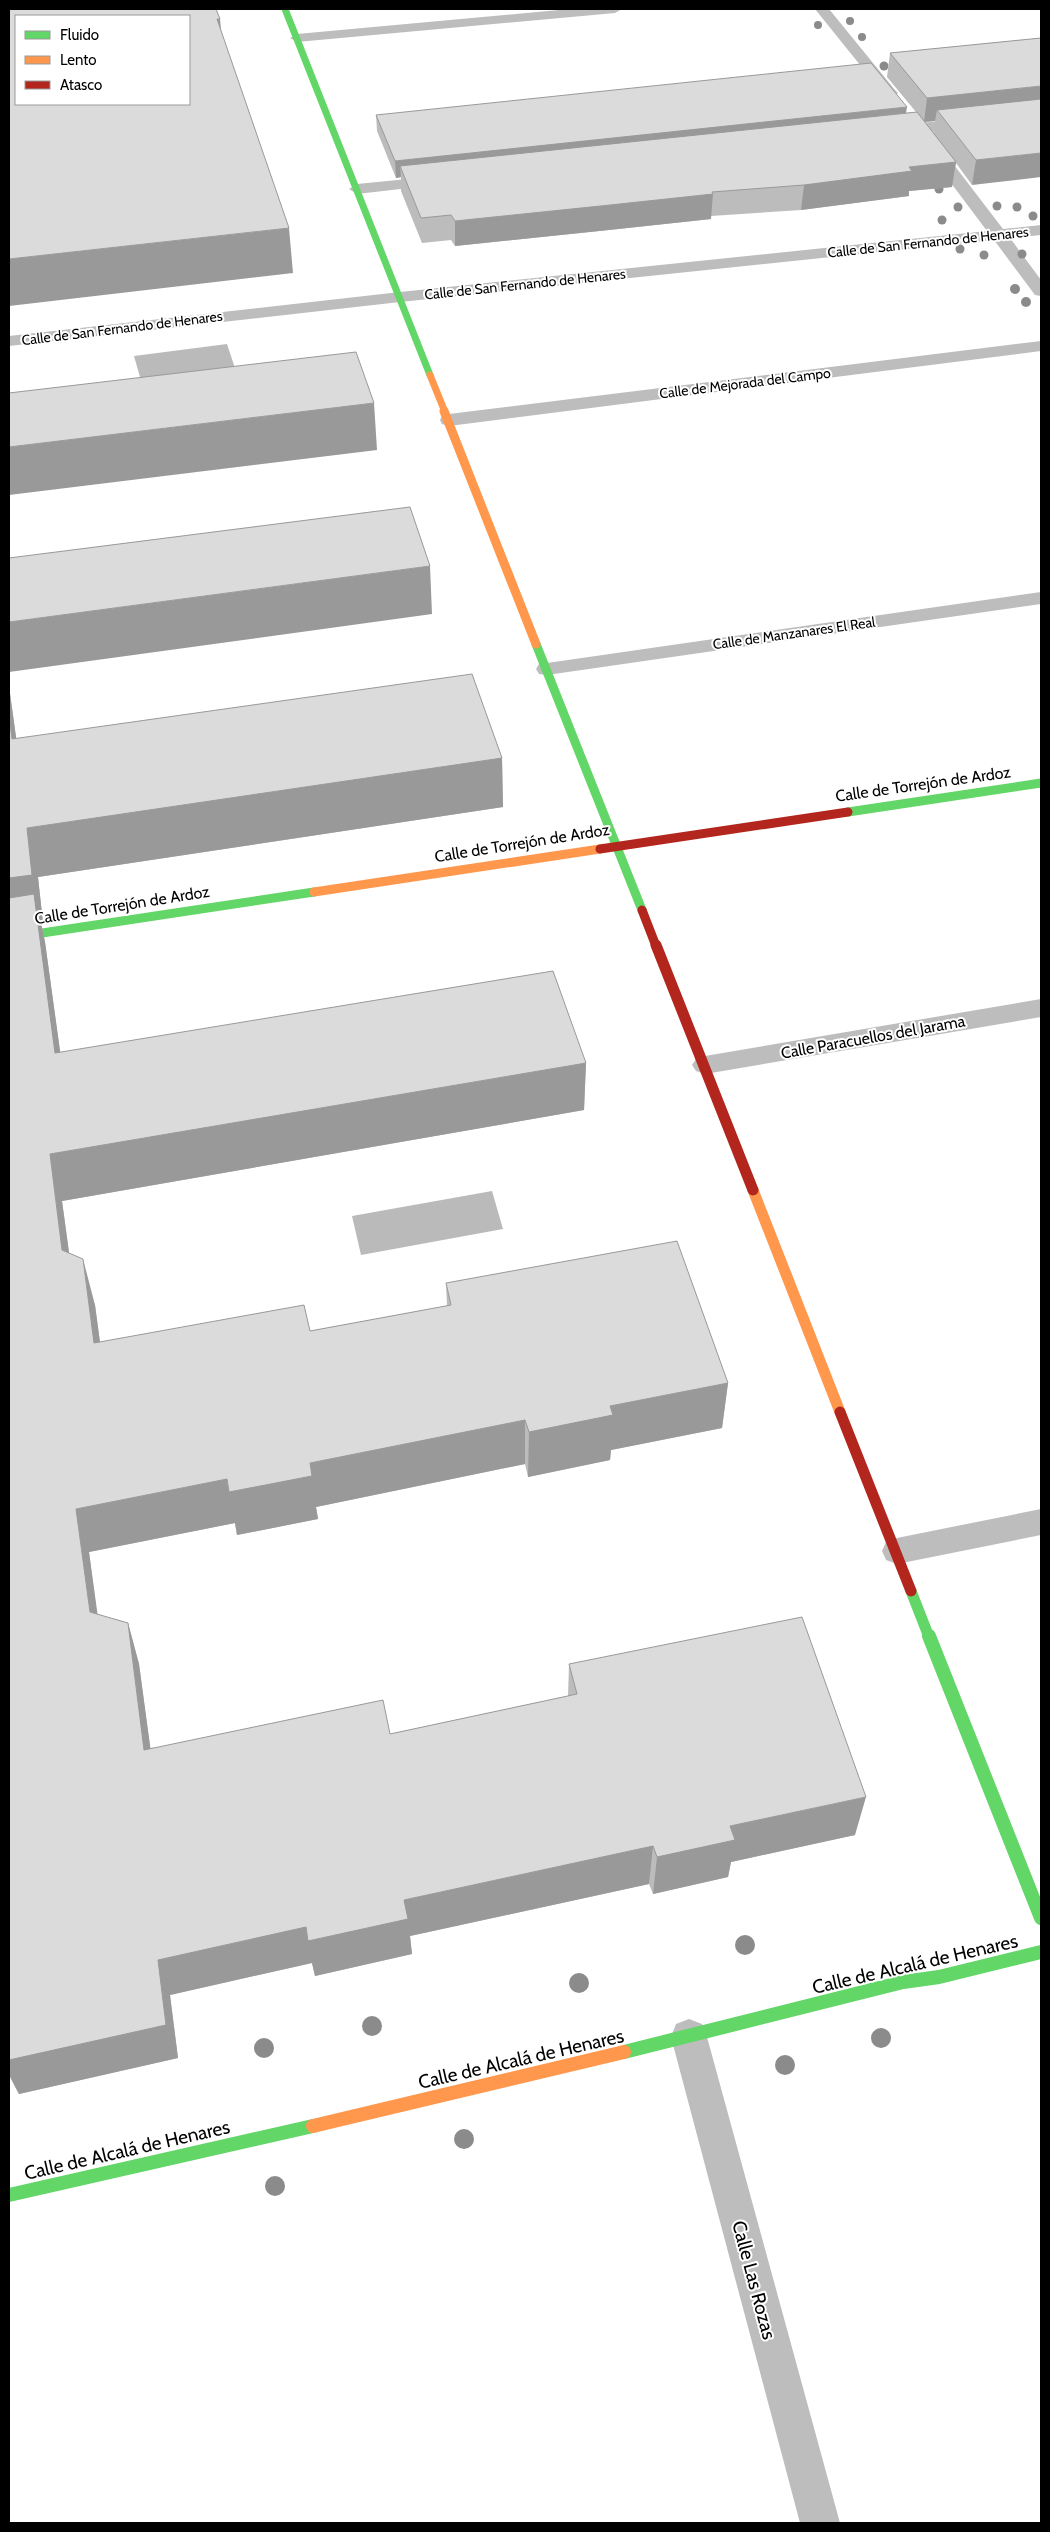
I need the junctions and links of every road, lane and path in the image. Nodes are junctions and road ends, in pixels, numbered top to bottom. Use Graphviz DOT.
graph roads {
  1 [pos="286,9"];
  2 [pos="615,9"];
  3 [pos="822,9"];
  4 [pos="297,38"];
  5 [pos="1041,116"];
  6 [pos="918,128"];
  7 [pos="878,133"];
  8 [pos="455,179"];
  9 [pos="357,189"];
  10 [pos="1041,230"];
  11 [pos="1000,236"];
  12 [pos="1041,291"];
  13 [pos="400,297"];
  14 [pos="9,342"];
  15 [pos="1041,346"];
  16 [pos="449,420"];
  17 [pos="1041,598"];
  18 [pos="547,669"];
  19 [pos="1041,783"];
  20 [pos="617,845"];
  21 [pos="9,938"];
  22 [pos="1041,1008"];
  23 [pos="705,1065"];
  24 [pos="1041,1522"];
  25 [pos="898,1552"];
  26 [pos="1041,1918"];
  27 [pos="1041,1952"];
  28 [pos="689,2037"];
  29 [pos="9,2196"];
  30 [pos="820,2523"];
  1 -- 4 [label="street"];
  2 -- 4 [label="street"];
  3 -- 6 [label="street"];
  4 -- 9 [label="street"];
  5 -- 6 [label="street"];
  6 -- 7 [label="street"];
  6 -- 11 [label="street"];
  8 -- 9 [label="street"];
  9 -- 13 [label="street"];
  10 -- 11 [label="street, Calle de San Fernando de Henares"];
  11 -- 12 [label="street"];
  11 -- 13 [label="street, Calle de San Fernando de Henares"];
  13 -- 14 [label="street, Calle de San Fernando de Henares"];
  13 -- 16 [label="street"];
  15 -- 16 [label="street, Calle de Mejorada del Campo"];
  16 -- 18 [label="street"];
  17 -- 18 [label="street, Calle de Manzanares El Real"];
  18 -- 20 [label="street"];
  19 -- 20 [label="street, Calle de Torrejón de Ardoz"];
  20 -- 21 [label="street, Calle de Torrejón de Ardoz"];
  20 -- 23 [label="street"];
  22 -- 23 [label="street, Calle Paracuellos del Jarama"];
  23 -- 25 [label="street"];
  24 -- 25 [label="street"];
  25 -- 26 [label="street"];
  27 -- 28 [label="street, Calle de Alcalá de Henares"];
  28 -- 29 [label="street, Calle de Alcalá de Henares"];
  28 -- 30 [label="street, Calle Las Rozas"];
}
